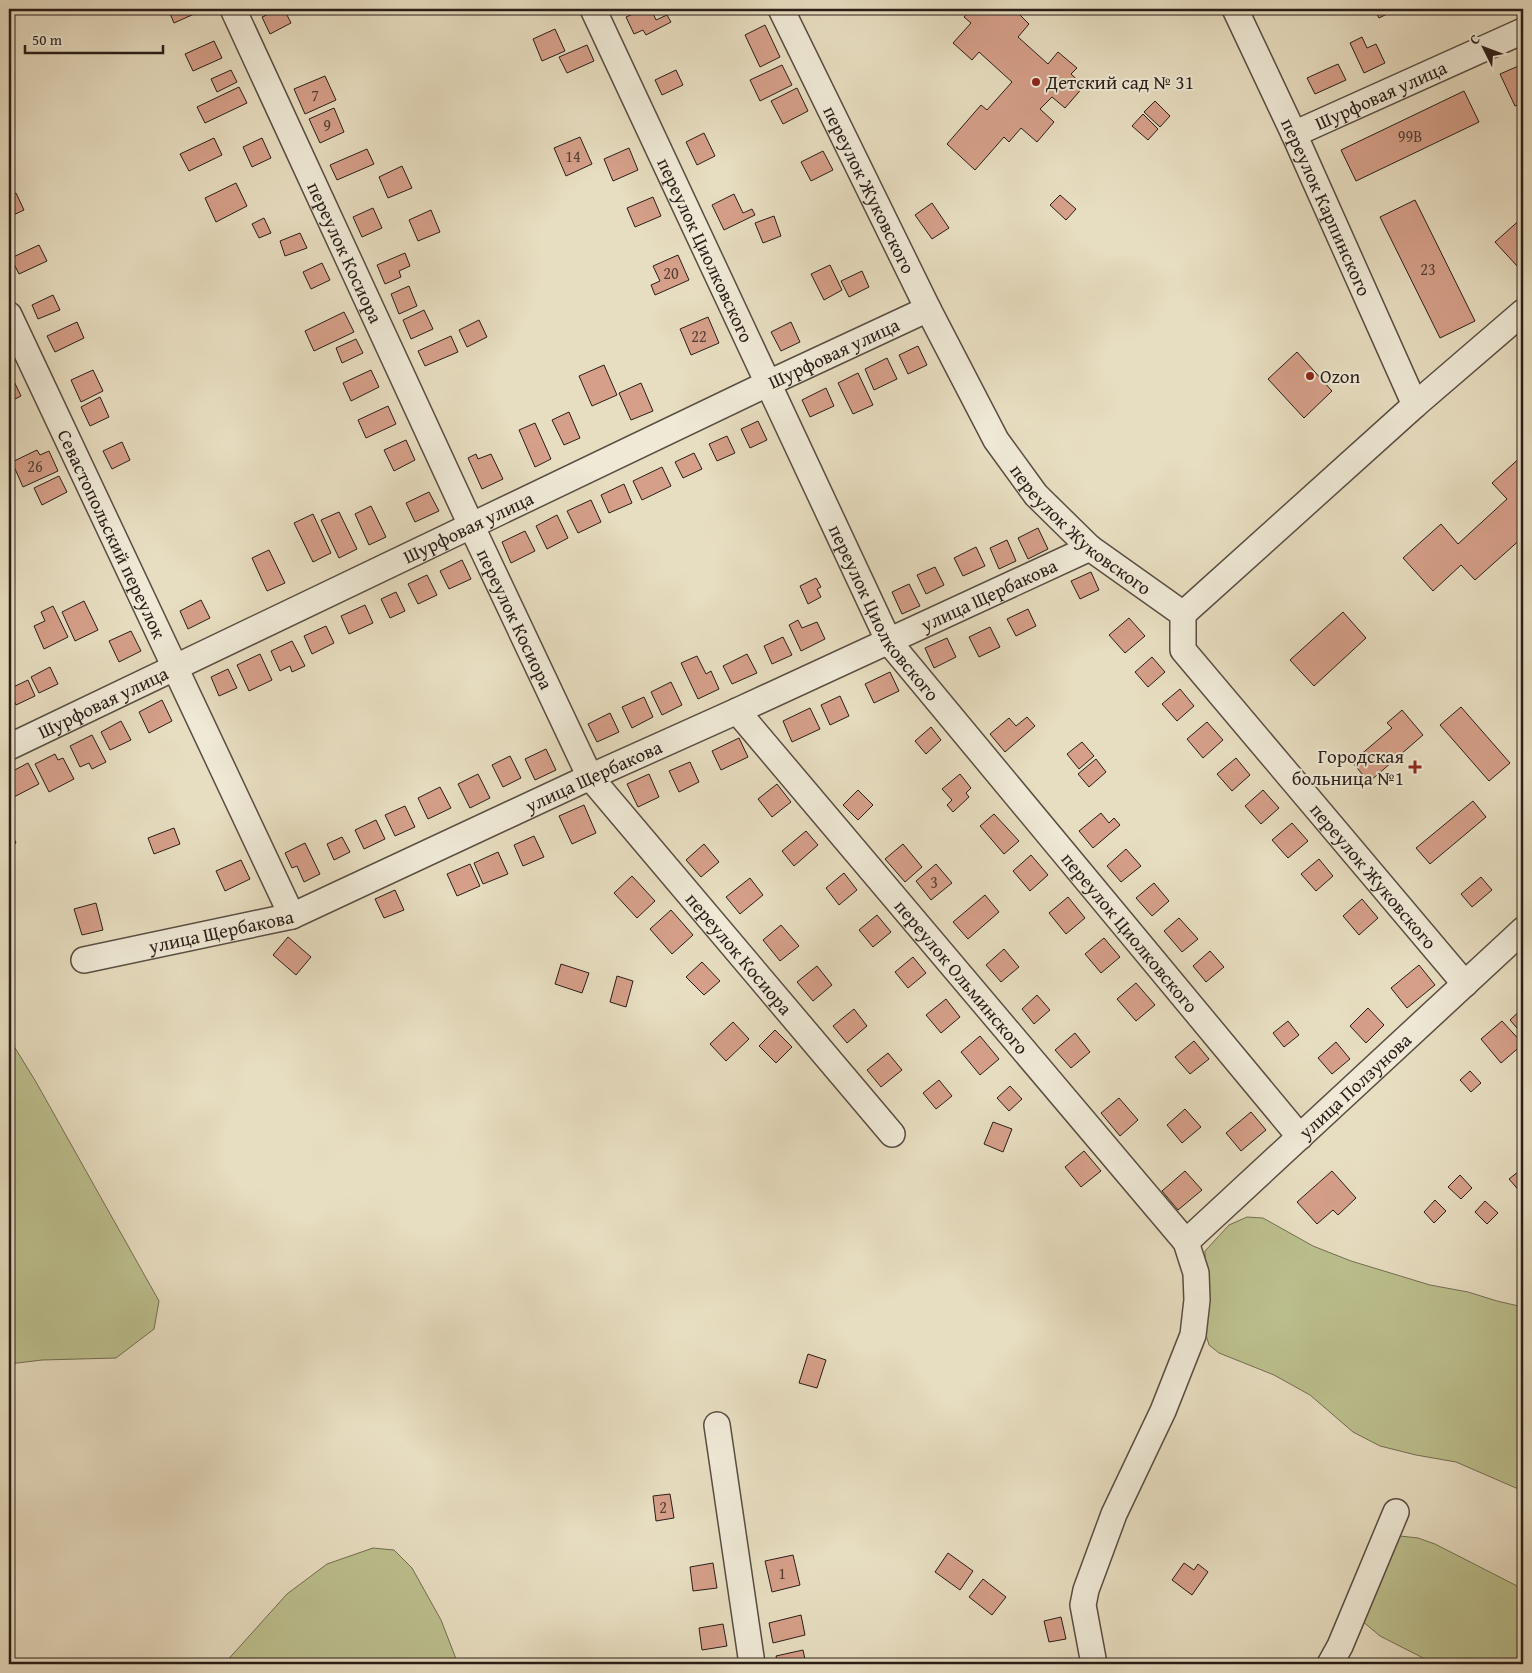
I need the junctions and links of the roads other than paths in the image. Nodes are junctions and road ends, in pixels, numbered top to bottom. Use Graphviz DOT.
graph roads {
  1 [pos="233,9"];
  2 [pos="593,9"];
  3 [pos="781,9"];
  4 [pos="1235,9"];
  5 [pos="1523,31"];
  6 [pos="1294,134"];
  7 [pos="928,309"];
  8 [pos="1523,312"];
  9 [pos="9,315"];
  10 [pos="769,383"];
  11 [pos="1415,405"];
  12 [pos="471,525"];
  13 [pos="1090,548"];
  14 [pos="1183,614"];
  15 [pos="889,642"];
  16 [pos="175,666"];
  17 [pos="737,711"];
  18 [pos="9,747"];
  19 [pos="590,777"];
  20 [pos="292,916"];
  21 [pos="1523,930"];
  22 [pos="84,960"];
  23 [pos="1466,984"];
  24 [pos="892,1134"];
  25 [pos="1300,1137"];
  26 [pos="1186,1242"];
  27 [pos="717,1424"];
  28 [pos="1396,1512"];
  29 [pos="752,1664"];
  30 [pos="1094,1664"];
  31 [pos="1330,1664"];
  1 -- 12 [label="street, переулок Косиора"];
  2 -- 10 [label="street, переулок Циолковского"];
  3 -- 7 [label="street, переулок Жуковского"];
  4 -- 6 [label="street, переулок Карпинского"];
  5 -- 6 [label="street, Шурфовая улица"];
  6 -- 11 [label="street, переулок Карпинского"];
  7 -- 10 [label="street, Шурфовая улица"];
  7 -- 13 [label="street, переулок Жуковского"];
  8 -- 11 [label="street"];
  9 -- 16 [label="street, Севастопольский переулок"];
  10 -- 12 [label="street, Шурфовая улица"];
  10 -- 15 [label="street, переулок Циолковского"];
  11 -- 14 [label="street"];
  12 -- 16 [label="street, Шурфовая улица"];
  12 -- 19 [label="street, переулок Косиора"];
  13 -- 14 [label="street, переулок Жуковского"];
  13 -- 15 [label="street, улица Щербакова"];
  14 -- 23 [label="street, переулок Жуковского"];
  15 -- 17 [label="street, улица Щербакова"];
  15 -- 25 [label="street, переулок Циолковского"];
  16 -- 18 [label="street, Шурфовая улица"];
  16 -- 20 [label="street, Севастопольский переулок"];
  17 -- 19 [label="street, улица Щербакова"];
  17 -- 26 [label="street, переулок Ольминского"];
  19 -- 20 [label="street, улица Щербакова"];
  19 -- 24 [label="street, переулок Косиора"];
  20 -- 22 [label="street, улица Щербакова"];
  21 -- 23 [label="street, улица Ползунова"];
  23 -- 25 [label="street, улица Ползунова"];
  25 -- 26 [label="street, улица Ползунова"];
  26 -- 30 [label="street"];
  27 -- 29 [label="street"];
  28 -- 31 [label="street"];
}
